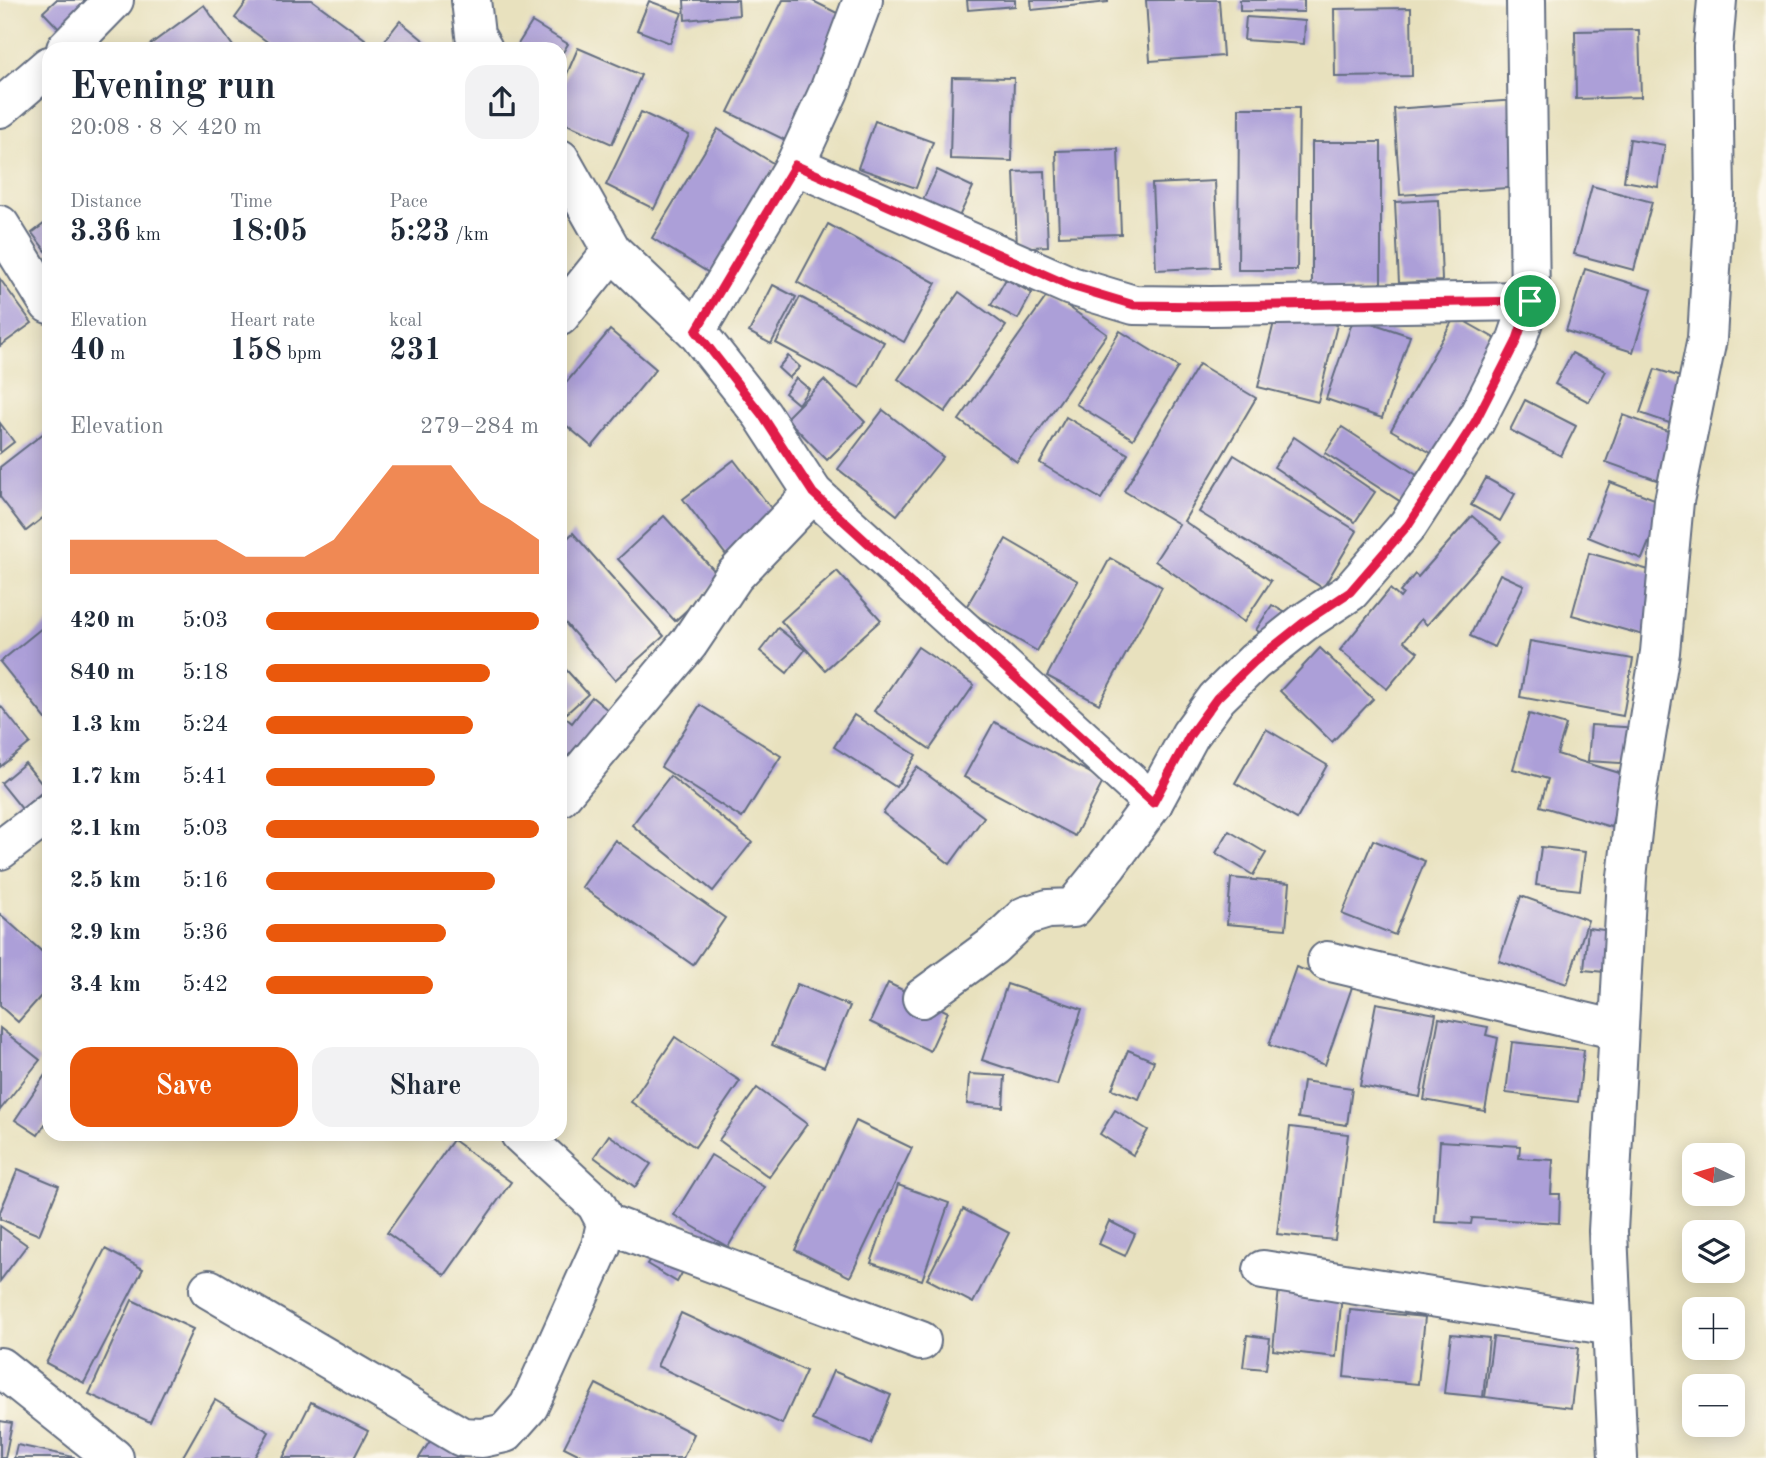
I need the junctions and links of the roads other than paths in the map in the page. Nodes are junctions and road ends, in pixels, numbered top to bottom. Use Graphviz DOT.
graph roads {
  1 [pos="114,0"];
  2 [pos="471,0"];
  3 [pos="863,0"];
  4 [pos="1526,0"];
  5 [pos="1717,0"];
  6 [pos="73,42"];
  7 [pos="480,42"];
  8 [pos="42,72"];
  9 [pos="0,108"];
  10 [pos="795,165"];
  11 [pos="567,171"];
  12 [pos="0,225"];
  13 [pos="612,251"];
  14 [pos="42,293"];
  15 [pos="1530,301"];
  16 [pos="567,307"];
  17 [pos="696,331"];
  18 [pos="813,493"];
  19 [pos="567,789"];
  20 [pos="1153,803"];
  21 [pos="42,818"];
  22 [pos="0,850"];
  23 [pos="1327,961"];
  24 [pos="922,999"];
  25 [pos="1618,1030"];
  26 [pos="528,1141"];
  27 [pos="606,1223"];
  28 [pos="1263,1270"];
  29 [pos="209,1289"];
  30 [pos="1612,1326"];
  31 [pos="921,1341"];
  32 [pos="0,1367"];
  33 [pos="114,1458"];
  34 [pos="1618,1458"];
  1 -- 6 [label="street"];
  2 -- 7 [label="street"];
  3 -- 10 [label="street"];
  4 -- 15 [label="street"];
  5 -- 25 [label="street"];
  8 -- 9 [label="street"];
  10 -- 15 [label="street"];
  10 -- 17 [label="street"];
  11 -- 13 [label="street"];
  12 -- 14 [label="street"];
  13 -- 16 [label="street"];
  13 -- 17 [label="street"];
  15 -- 20 [label="street"];
  17 -- 18 [label="street"];
  18 -- 19 [label="street"];
  18 -- 20 [label="street"];
  20 -- 24 [label="street"];
  21 -- 22 [label="street"];
  23 -- 25 [label="street"];
  25 -- 30 [label="street"];
  26 -- 27 [label="street"];
  27 -- 29 [label="street"];
  27 -- 31 [label="street"];
  28 -- 30 [label="street"];
  30 -- 34 [label="street"];
  32 -- 33 [label="street"];
}
